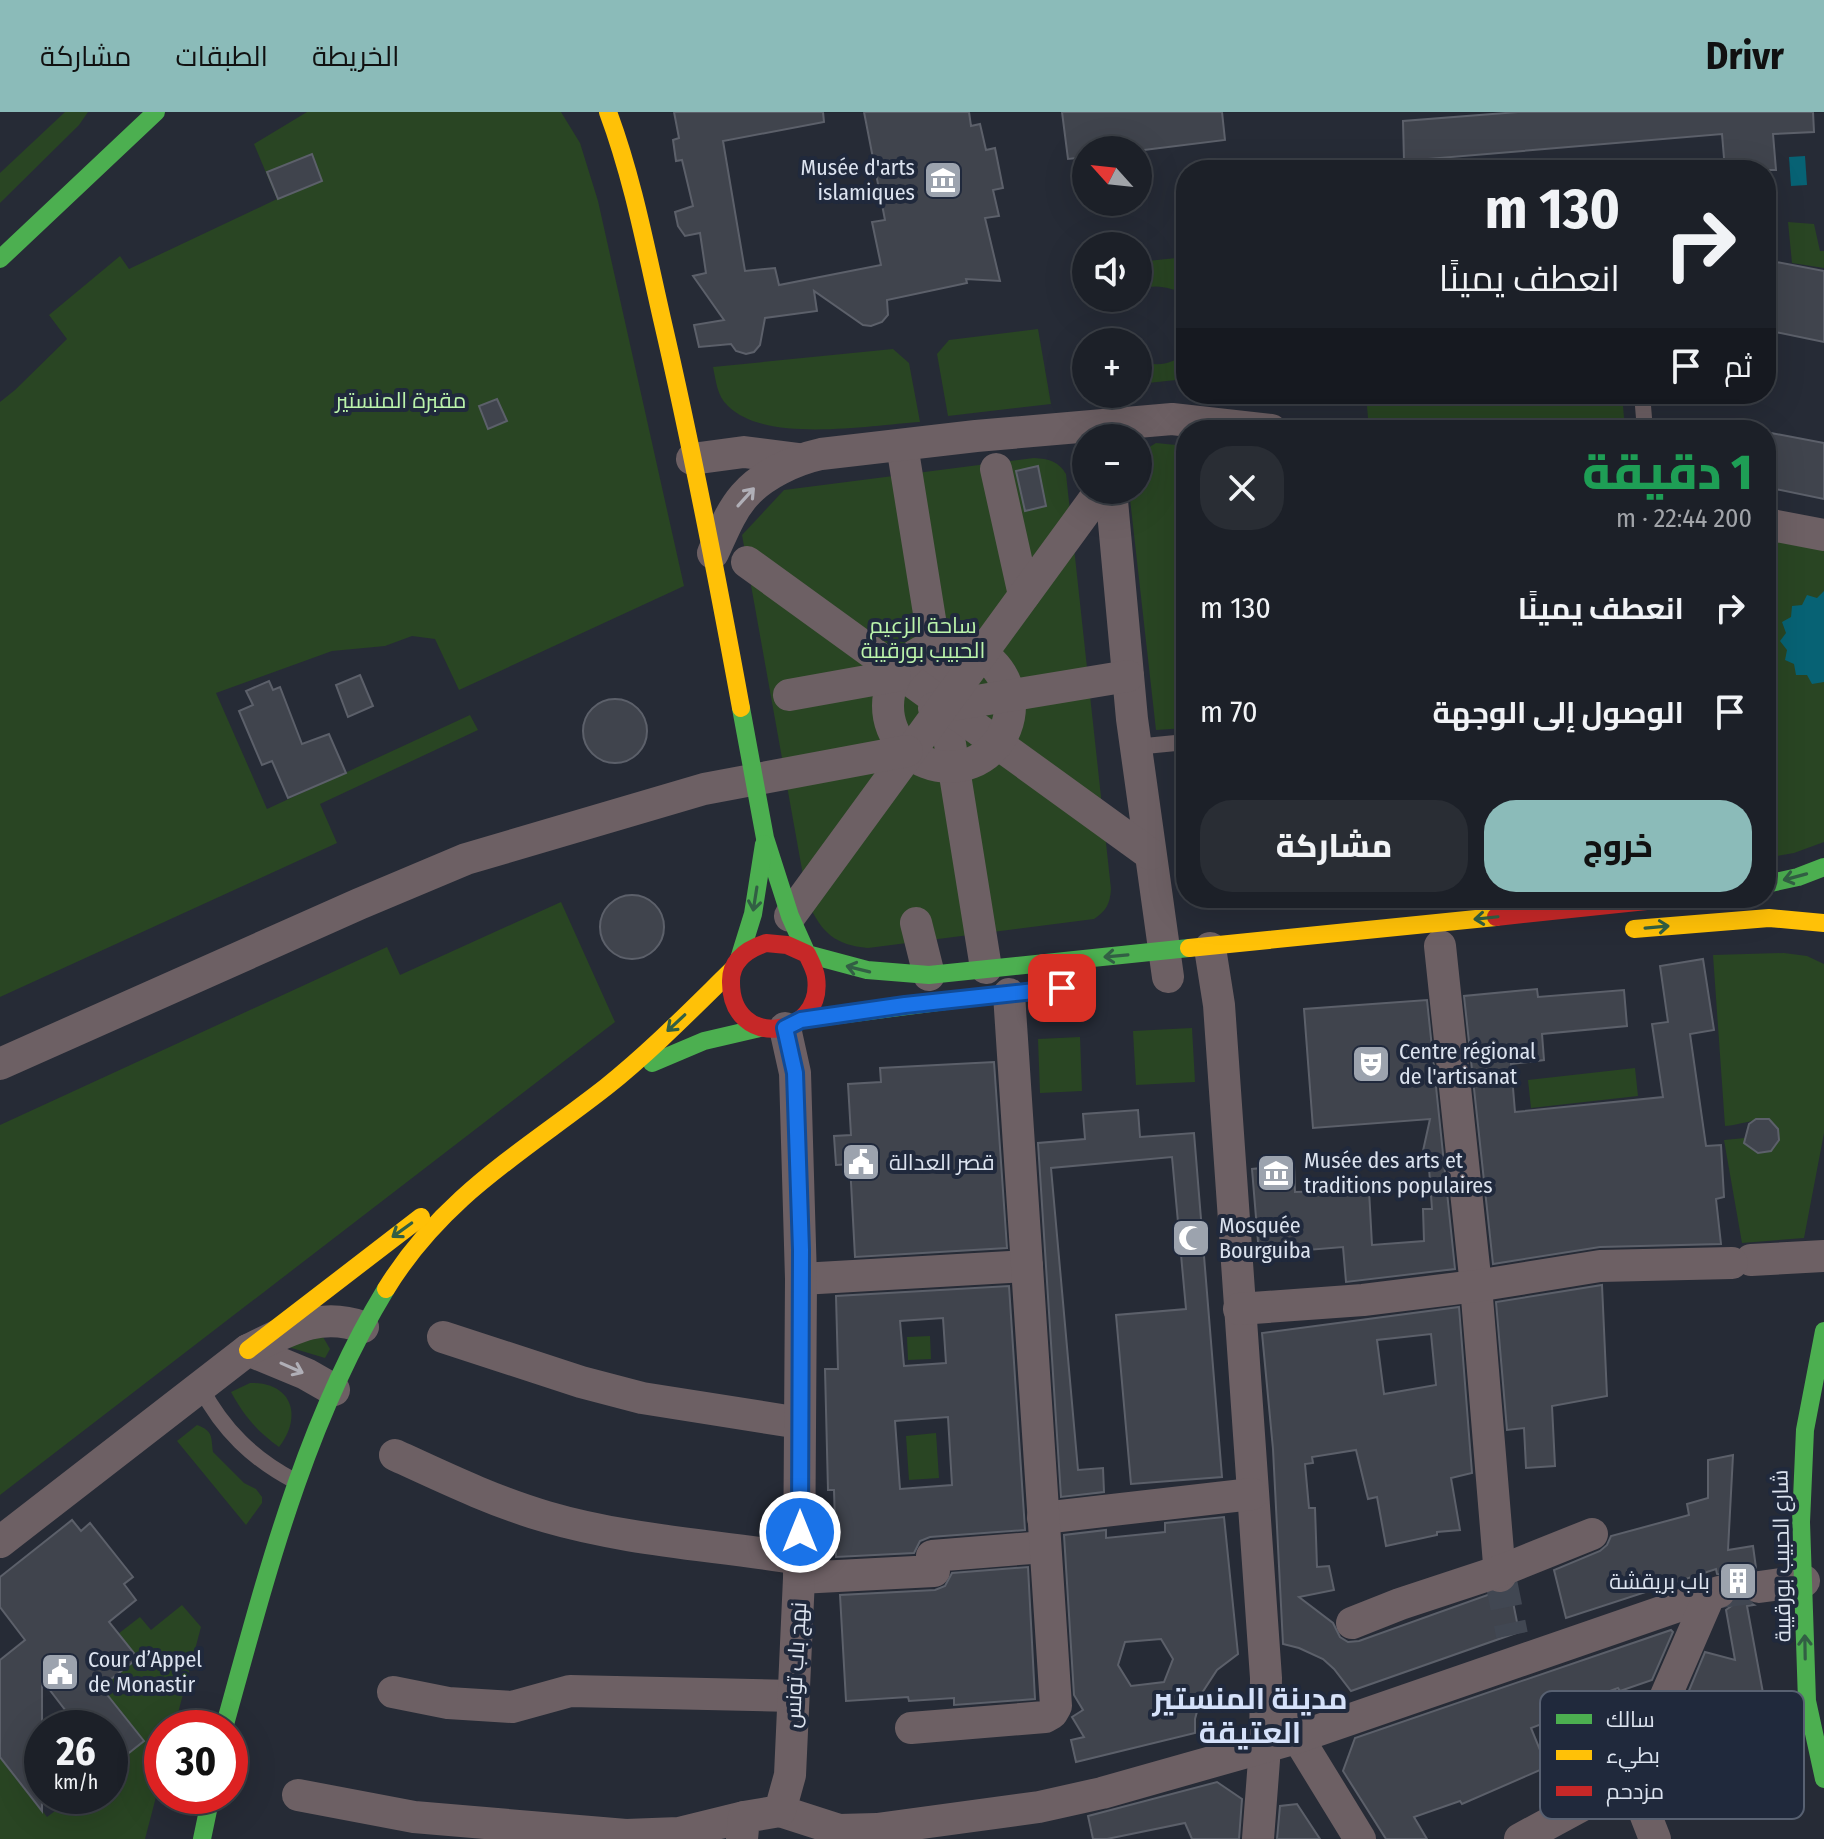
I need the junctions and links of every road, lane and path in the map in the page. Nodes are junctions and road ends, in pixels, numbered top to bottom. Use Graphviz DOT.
graph roads {
  1 [pos="138,112"];
  2 [pos="156,112"];
  3 [pos="608,112"];
  4 [pos="113,150"];
  5 [pos="0,259"];
  6 [pos="1181,420"];
  7 [pos="1102,424"];
  8 [pos="1072,426"];
  9 [pos="902,445"];
  10 [pos="692,459"];
  11 [pos="799,459"];
  12 [pos="996,469"];
  13 [pos="1091,504"];
  14 [pos="1112,504"];
  15 [pos="1776,526"];
  16 [pos="1824,535"];
  17 [pos="713,553"];
  18 [pos="747,562"];
  19 [pos="1024,595"];
  20 [pos="934,647"];
  21 [pos="981,654"];
  22 [pos="897,674"];
  23 [pos="1128,676"];
  24 [pos="789,695"];
  25 [pos="1009,697"];
  26 [pos="944,705"];
  27 [pos="889,718"];
  28 [pos="1176,743"];
  29 [pos="997,744"];
  30 [pos="1135,747"];
  31 [pos="908,752"];
  32 [pos="953,766"];
  33 [pos="755,780"];
  34 [pos="765,838"];
  35 [pos="1150,854"];
  36 [pos="1824,867"];
  37 [pos="1776,882"];
  38 [pos="1605,908"];
  39 [pos="790,916"];
  40 [pos="916,923"];
  41 [pos="1824,923"];
  42 [pos="1445,931"];
  43 [pos="1611,931"];
  44 [pos="807,954"];
  45 [pos="736,964"];
  46 [pos="1190,968"];
  47 [pos="929,975"];
  48 [pos="1003,987"];
  49 [pos="964,998"];
  50 [pos="782,1025"];
  51 [pos="0,1064"];
  52 [pos="610,1084"];
  53 [pos="468,1189"];
  54 [pos="1824,1256"];
  55 [pos="1027,1266"];
  56 [pos="801,1279"];
  57 [pos="1476,1286"];
  58 [pos="1239,1309"];
  59 [pos="363,1327"];
  60 [pos="1824,1331"];
  61 [pos="443,1337"];
  62 [pos="248,1350"];
  63 [pos="1820,1375"];
  64 [pos="201,1388"];
  65 [pos="334,1390"];
  66 [pos="800,1423"];
  67 [pos="395,1455"];
  68 [pos="297,1481"];
  69 [pos="1252,1494"];
  70 [pos="1044,1532"];
  71 [pos="1592,1534"];
  72 [pos="0,1542"];
  73 [pos="799,1569"];
  74 [pos="1500,1574"];
  75 [pos="1804,1581"];
  76 [pos="1759,1587"];
  77 [pos="1352,1623"];
  78 [pos="1266,1678"];
  79 [pos="1668,1691"];
  80 [pos="393,1692"];
  81 [pos="793,1696"];
  82 [pos="1815,1699"];
  83 [pos="229,1710"];
  84 [pos="911,1728"];
  85 [pos="1296,1738"];
  86 [pos="1265,1747"];
  87 [pos="1824,1779"];
  88 [pos="298,1795"];
  89 [pos="780,1811"];
  90 [pos="207,1814"];
  91 [pos="1557,1819"];
  92 [pos="1647,1819"];
  93 [pos="743,1828"];
  94 [pos="840,1834"];
  95 [pos="202,1839"];
  96 [pos="1258,1839"];
  97 [pos="1360,1839"];
  98 [pos="1520,1839"];
  99 [pos="1655,1839"];
  1 -- 4 [label="main road"];
  2 -- 4 [label="main road"];
  3 -- 10 [label="main road"];
  4 -- 5 [label="main road"];
  6 -- 7 [label="street"];
  8 -- 9 [label="street"];
  9 -- 11 [label="street"];
  9 -- 20 [label="street"];
  10 -- 11 [label="street"];
  10 -- 17 [label="main road"];
  17 -- 11 [label="street, one-way"];
  12 -- 19 [label="street"];
  13 -- 19 [label="street"];
  14 -- 23 [label="street"];
  15 -- 16 [label="street"];
  17 -- 33 [label="main road"];
  18 -- 22 [label="street"];
  19 -- 21 [label="street"];
  20 -- 21 [label="street"];
  20 -- 22 [label="street"];
  20 -- 26 [label="street"];
  21 -- 25 [label="street"];
  21 -- 26 [label="street"];
  22 -- 24 [label="street"];
  22 -- 26 [label="street"];
  22 -- 27 [label="street"];
  23 -- 25 [label="street"];
  23 -- 30 [label="street"];
  25 -- 26 [label="street"];
  25 -- 29 [label="street"];
  26 -- 27 [label="street"];
  26 -- 29 [label="street"];
  26 -- 31 [label="street"];
  26 -- 32 [label="street"];
  27 -- 31 [label="street"];
  28 -- 30 [label="lane"];
  29 -- 32 [label="street"];
  29 -- 35 [label="street"];
  30 -- 35 [label="street"];
  31 -- 32 [label="street"];
  31 -- 33 [label="street"];
  31 -- 39 [label="street"];
  32 -- 48 [label="street"];
  33 -- 34 [label="main road"];
  33 -- 51 [label="street"];
  34 -- 39 [label="main road"];
  34 -- 45 [label="main road, one-way"];
  35 -- 46 [label="street"];
  36 -- 37 [label="main road, one-way"];
  38 -- 42 [label="main road, one-way"];
  39 -- 44 [label="main road"];
  40 -- 47 [label="street"];
  43 -- 41 [label="main road, one-way"];
  42 -- 46 [label="main road"];
  42 -- 57 [label="street"];
  44 -- 45 [label="main road"];
  47 -- 44 [label="main road, one-way"];
  44 -- 50 [label="main road"];
  45 -- 50 [label="main road"];
  45 -- 52 [label="main road, one-way"];
  46 -- 48 [label="main road, one-way"];
  46 -- 58 [label="street"];
  47 -- 48 [label="main road"];
  48 -- 55 [label="street"];
  49 -- 50 [label="main road"];
  50 -- 52 [label="main road"];
  50 -- 56 [label="street, نهج باب تونس"];
  52 -- 53 [label="main road"];
  53 -- 59 [label="main road"];
  53 -- 62 [label="main road, one-way"];
  54 -- 57 [label="street"];
  55 -- 56 [label="street"];
  55 -- 70 [label="street"];
  56 -- 66 [label="street, نهج باب تونس"];
  57 -- 58 [label="street"];
  57 -- 74 [label="street"];
  58 -- 69 [label="street"];
  59 -- 62 [label="street"];
  59 -- 65 [label="main road"];
  60 -- 63 [label="main road, شارع الحبيب بورقيبة"];
  61 -- 66 [label="street"];
  62 -- 64 [label="street"];
  62 -- 65 [label="street, one-way"];
  63 -- 75 [label="main road, شارع الحبيب بورقيبة"];
  64 -- 68 [label="lane"];
  64 -- 72 [label="street"];
  65 -- 68 [label="main road"];
  66 -- 73 [label="street, نهج باب تونس"];
  67 -- 73 [label="street"];
  68 -- 83 [label="main road"];
  69 -- 70 [label="street"];
  69 -- 78 [label="street"];
  70 -- 73 [label="street"];
  70 -- 84 [label="street"];
  71 -- 74 [label="street"];
  73 -- 81 [label="street, نهج باب تونس"];
  74 -- 77 [label="street"];
  75 -- 76 [label="street"];
  82 -- 75 [label="main road, شارع الحبيب بورقيبة, one-way"];
  78 -- 85 [label="street"];
  78 -- 86 [label="street"];
  79 -- 85 [label="street"];
  80 -- 81 [label="street"];
  81 -- 89 [label="street, نهج باب تونس"];
  82 -- 87 [label="main road, شارع الحبيب بورقيبة"];
  85 -- 86 [label="street"];
  85 -- 97 [label="street"];
  86 -- 94 [label="street"];
  86 -- 96 [label="street"];
  88 -- 93 [label="street"];
  89 -- 93 [label="street"];
  89 -- 94 [label="street"];
  90 -- 95 [label="main road"];
  91 -- 98 [label="street"];
  92 -- 99 [label="street"];
}
